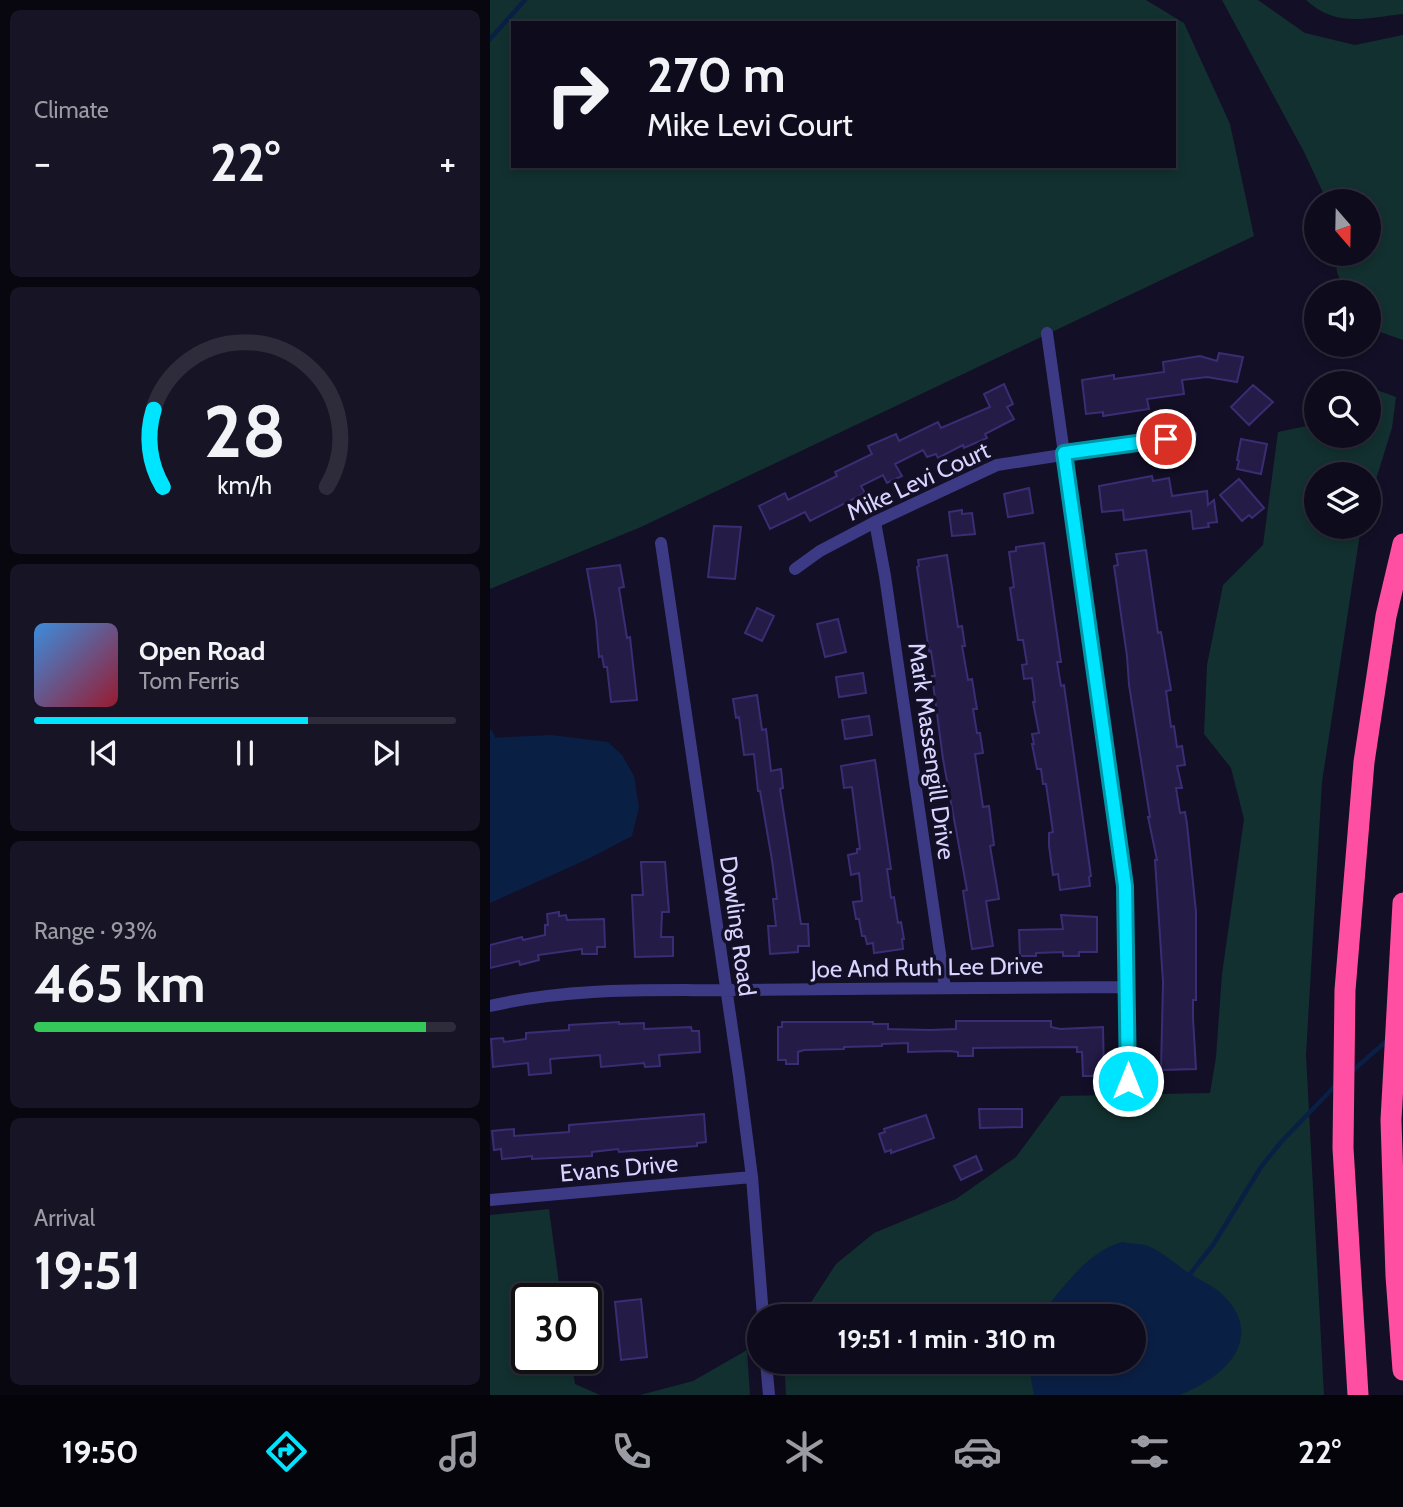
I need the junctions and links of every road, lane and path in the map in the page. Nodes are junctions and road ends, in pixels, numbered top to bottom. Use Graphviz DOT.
graph roads {
  1 [pos="1047,333"];
  2 [pos="1191,435"];
  3 [pos="1064,453"];
  4 [pos="875,522"];
  5 [pos="661,543"];
  6 [pos="1403,544"];
  7 [pos="795,569"];
  8 [pos="1403,904"];
  9 [pos="1128,987"];
  10 [pos="945,988"];
  11 [pos="726,990"];
  12 [pos="490,1006"];
  13 [pos="1128,1081"];
  14 [pos="752,1177"];
  15 [pos="490,1200"];
  16 [pos="762,1304"];
  17 [pos="1403,1370"];
  18 [pos="767,1374"];
  19 [pos="769,1395"];
  20 [pos="1358,1395"];
  1 -- 3 [label="street"];
  2 -- 3 [label="street, Mike Levi Court"];
  3 -- 4 [label="street, Mike Levi Court"];
  3 -- 9 [label="street"];
  4 -- 7 [label="street, Mike Levi Court"];
  4 -- 10 [label="street, Mark Massengill Drive"];
  5 -- 11 [label="street, Dowling Road"];
  6 -- 20 [label="highway"];
  8 -- 17 [label="highway"];
  9 -- 10 [label="street, Joe And Ruth Lee Drive"];
  9 -- 13 [label="street"];
  10 -- 11 [label="street, Joe And Ruth Lee Drive"];
  11 -- 12 [label="street, Joe And Ruth Lee Drive"];
  11 -- 14 [label="street, Dowling Road"];
  14 -- 15 [label="street, Evans Drive"];
  14 -- 16 [label="street, Dowling Road"];
  18 -- 19 [label="street"];
}
